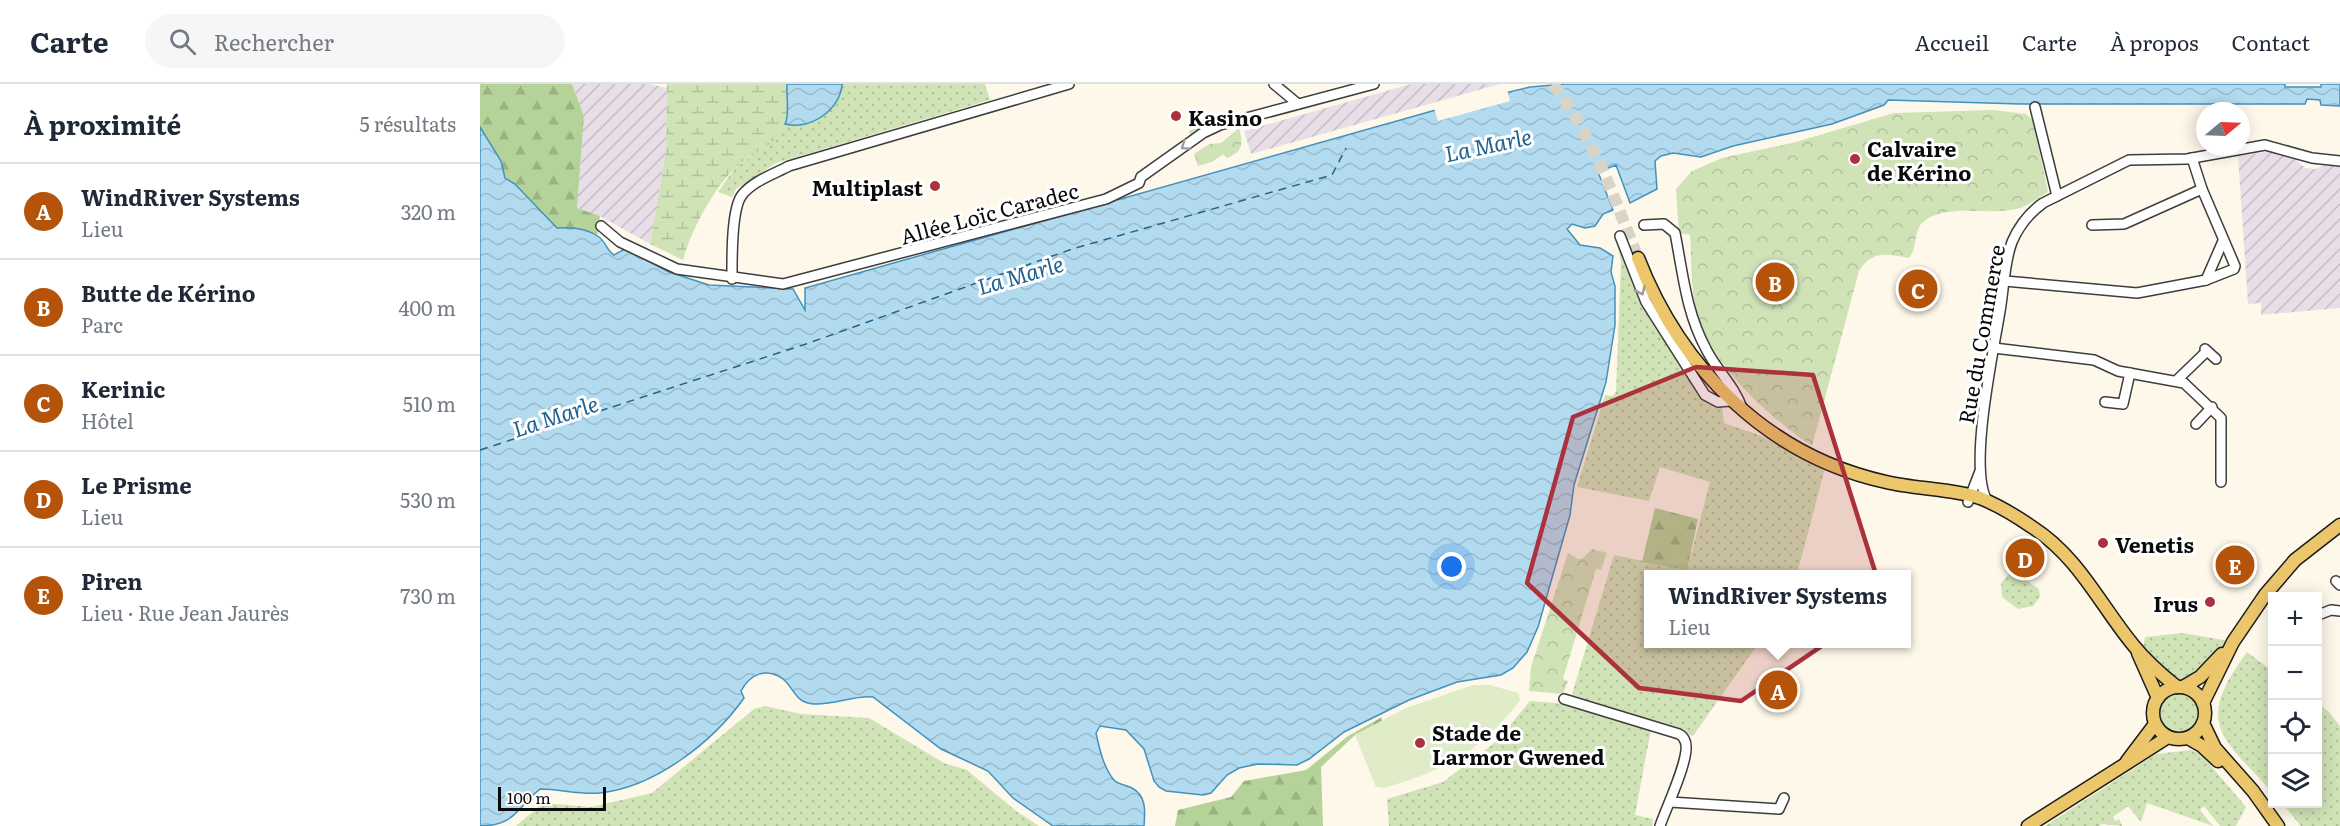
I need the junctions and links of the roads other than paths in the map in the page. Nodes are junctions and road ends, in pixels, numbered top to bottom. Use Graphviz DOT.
graph roads {
  1 [pos="1069,84"];
  2 [pos="1274,84"];
  3 [pos="1374,84"];
  4 [pos="1298,104"];
  5 [pos="2035,107"];
  6 [pos="2192,159"];
  7 [pos="2340,161"];
  8 [pos="2202,189"];
  9 [pos="2056,196"];
  10 [pos="1644,225"];
  11 [pos="2092,225"];
  12 [pos="601,226"];
  13 [pos="1620,236"];
  14 [pos="2223,241"];
  15 [pos="1638,258"];
  16 [pos="732,279"];
  17 [pos="2206,280"];
  18 [pos="2005,281"];
  19 [pos="1994,348"];
  20 [pos="2216,359"];
  21 [pos="2130,373"];
  22 [pos="2176,381"];
  23 [pos="1730,401"];
  24 [pos="2105,402"];
  25 [pos="2212,407"];
  26 [pos="1744,413"];
  27 [pos="2196,424"];
  28 [pos="1981,468"];
  29 [pos="2221,482"];
  30 [pos="1969,499"];
  31 [pos="1988,502"];
  32 [pos="2006,512"];
  33 [pos="2340,525"];
  34 [pos="2340,611"];
  35 [pos="2322,613"];
  36 [pos="2233,642"];
  37 [pos="2136,649"];
  38 [pos="2180,687"];
  39 [pos="2158,698"];
  40 [pos="1564,699"];
  41 [pos="2203,703"];
  42 [pos="2203,723"];
  43 [pos="2155,724"];
  44 [pos="2168,737"];
  45 [pos="2188,738"];
  46 [pos="2127,762"];
  47 [pos="1784,798"];
  48 [pos="1670,801"];
  49 [pos="2263,808"];
  50 [pos="1660,826"];
  51 [pos="2028,826"];
  52 [pos="2278,826"];
  1 -- 16 [label="street"];
  2 -- 4 [label="street"];
  3 -- 4 [label="street, Allée Loïc Caradec"];
  4 -- 16 [label="street, Allée Loïc Caradec, one-way"];
  5 -- 9 [label="street"];
  6 -- 7 [label="street, Rue du Commerce"];
  6 -- 8 [label="street"];
  6 -- 9 [label="street, Rue du Commerce"];
  8 -- 11 [label="street"];
  8 -- 14 [label="street"];
  9 -- 18 [label="street, Rue du Commerce"];
  10 -- 26 [label="street"];
  12 -- 16 [label="street, Allée Loïc Caradec"];
  13 -- 23 [label="street, one-way"];
  14 -- 17 [label="street"];
  14 -- 17 [label="street"];
  15 -- 23 [label="main road"];
  17 -- 18 [label="street"];
  18 -- 19 [label="street, Rue du Commerce"];
  19 -- 21 [label="street"];
  19 -- 28 [label="street, Rue du Commerce"];
  20 -- 22 [label="street"];
  21 -- 22 [label="street"];
  21 -- 24 [label="street"];
  22 -- 25 [label="street"];
  23 -- 26 [label="main road"];
  25 -- 27 [label="street"];
  25 -- 29 [label="street"];
  26 -- 30 [label="main road"];
  28 -- 30 [label="street, Rue du Commerce"];
  28 -- 31 [label="street, Rue du Commerce"];
  30 -- 31 [label="main road"];
  30 -- 32 [label="main road"];
  31 -- 32 [label="main road"];
  32 -- 37 [label="main road"];
  33 -- 36 [label="main road"];
  34 -- 35 [label="street"];
  36 -- 38 [label="main road"];
  36 -- 41 [label="main road"];
  37 -- 38 [label="main road"];
  37 -- 39 [label="main road"];
  38 -- 39 [label="main road"];
  38 -- 41 [label="main road"];
  39 -- 43 [label="main road"];
  40 -- 48 [label="street"];
  41 -- 42 [label="main road"];
  42 -- 45 [label="main road"];
  42 -- 49 [label="main road"];
  43 -- 44 [label="main road"];
  43 -- 46 [label="main road"];
  44 -- 45 [label="main road"];
  44 -- 46 [label="main road"];
  45 -- 49 [label="main road"];
  46 -- 51 [label="main road"];
  47 -- 48 [label="street"];
  48 -- 50 [label="street"];
  49 -- 52 [label="main road"];
}
